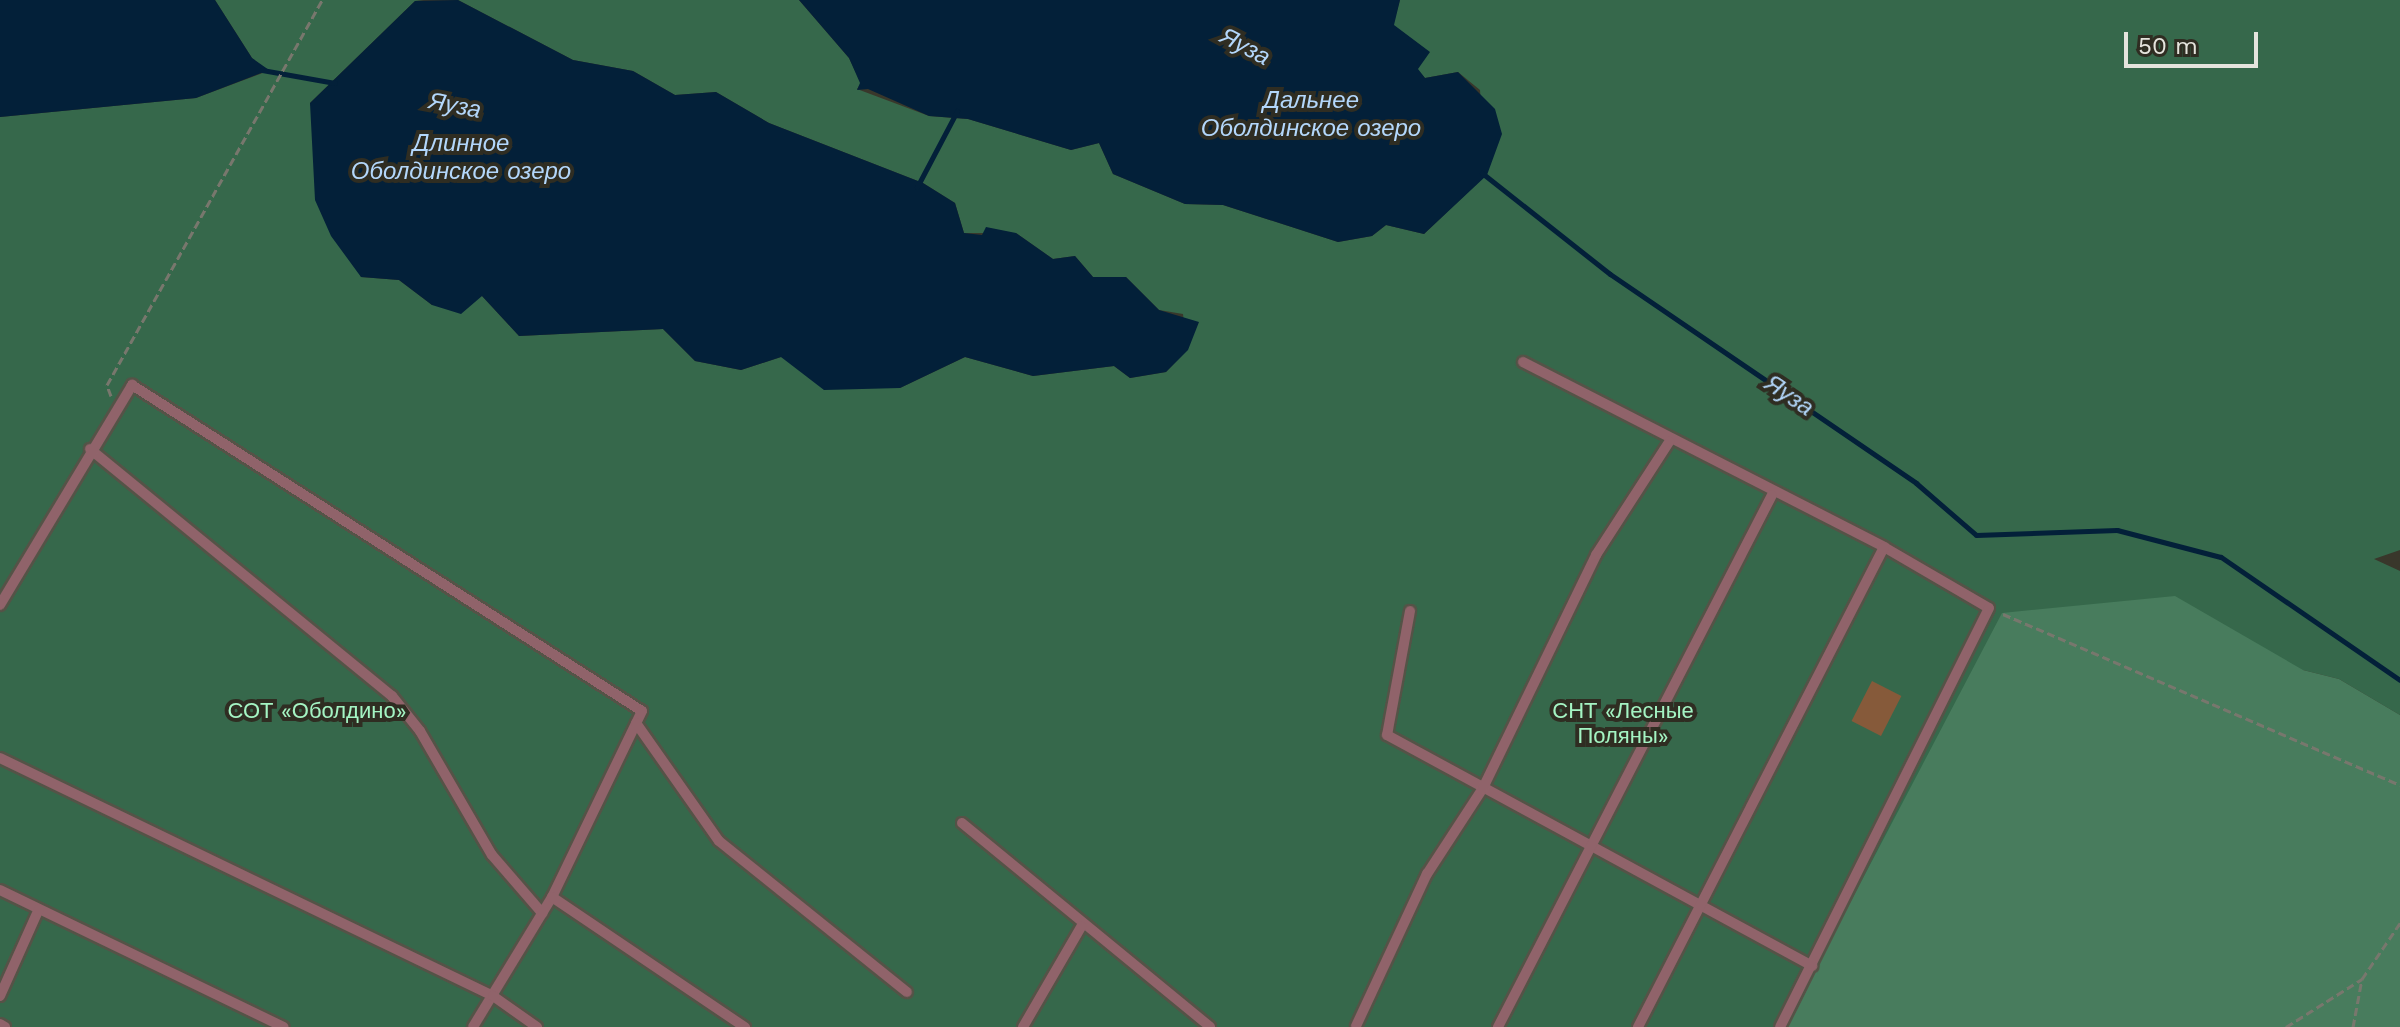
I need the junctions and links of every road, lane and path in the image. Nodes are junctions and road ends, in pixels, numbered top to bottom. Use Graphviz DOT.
graph roads {
  1 [pos="322,0"];
  2 [pos="1523,362"];
  3 [pos="115,410"];
  4 [pos="1669,442"];
  5 [pos="90,449"];
  6 [pos="1772,495"];
  7 [pos="1884,547"];
  8 [pos="0,605"];
  9 [pos="1989,608"];
  10 [pos="1410,611"];
  11 [pos="636,723"];
  12 [pos="0,758"];
  13 [pos="2400,785"];
  14 [pos="1483,788"];
  15 [pos="962,823"];
  16 [pos="1591,847"];
  17 [pos="0,890"];
  18 [pos="552,897"];
  19 [pos="1699,904"];
  20 [pos="39,909"];
  21 [pos="542,913"];
  22 [pos="2400,923"];
  23 [pos="1081,927"];
  24 [pos="1812,966"];
  25 [pos="2362,979"];
  26 [pos="907,992"];
  27 [pos="0,996"];
  28 [pos="493,996"];
  29 [pos="1356,1026"];
  30 [pos="284,1027"];
  31 [pos="473,1027"];
  32 [pos="537,1027"];
  33 [pos="745,1027"];
  34 [pos="1023,1027"];
  35 [pos="1210,1027"];
  36 [pos="1498,1027"];
  37 [pos="1638,1027"];
  38 [pos="1780,1027"];
  39 [pos="2286,1027"];
  40 [pos="2353,1027"];
  1 -- 3 [label="path"];
  2 -- 4 [label="lane"];
  3 -- 5 [label="lane"];
  3 -- 11 [label="lane"];
  4 -- 6 [label="lane"];
  4 -- 14 [label="lane"];
  5 -- 8 [label="lane"];
  5 -- 21 [label="lane"];
  6 -- 7 [label="lane"];
  6 -- 16 [label="lane"];
  7 -- 9 [label="lane"];
  7 -- 19 [label="lane"];
  9 -- 13 [label="path"];
  9 -- 24 [label="lane"];
  10 -- 14 [label="lane"];
  11 -- 18 [label="lane"];
  11 -- 26 [label="lane"];
  12 -- 28 [label="lane"];
  14 -- 16 [label="lane"];
  14 -- 29 [label="lane"];
  15 -- 23 [label="lane"];
  16 -- 19 [label="lane"];
  16 -- 36 [label="lane"];
  17 -- 20 [label="lane"];
  18 -- 21 [label="lane"];
  18 -- 33 [label="lane"];
  19 -- 24 [label="lane"];
  19 -- 37 [label="lane"];
  20 -- 27 [label="lane"];
  20 -- 30 [label="lane"];
  21 -- 28 [label="lane"];
  22 -- 25 [label="path"];
  23 -- 34 [label="lane"];
  23 -- 35 [label="lane"];
  24 -- 38 [label="lane"];
  25 -- 39 [label="path"];
  25 -- 40 [label="path"];
  28 -- 31 [label="lane"];
  28 -- 32 [label="lane"];
}
